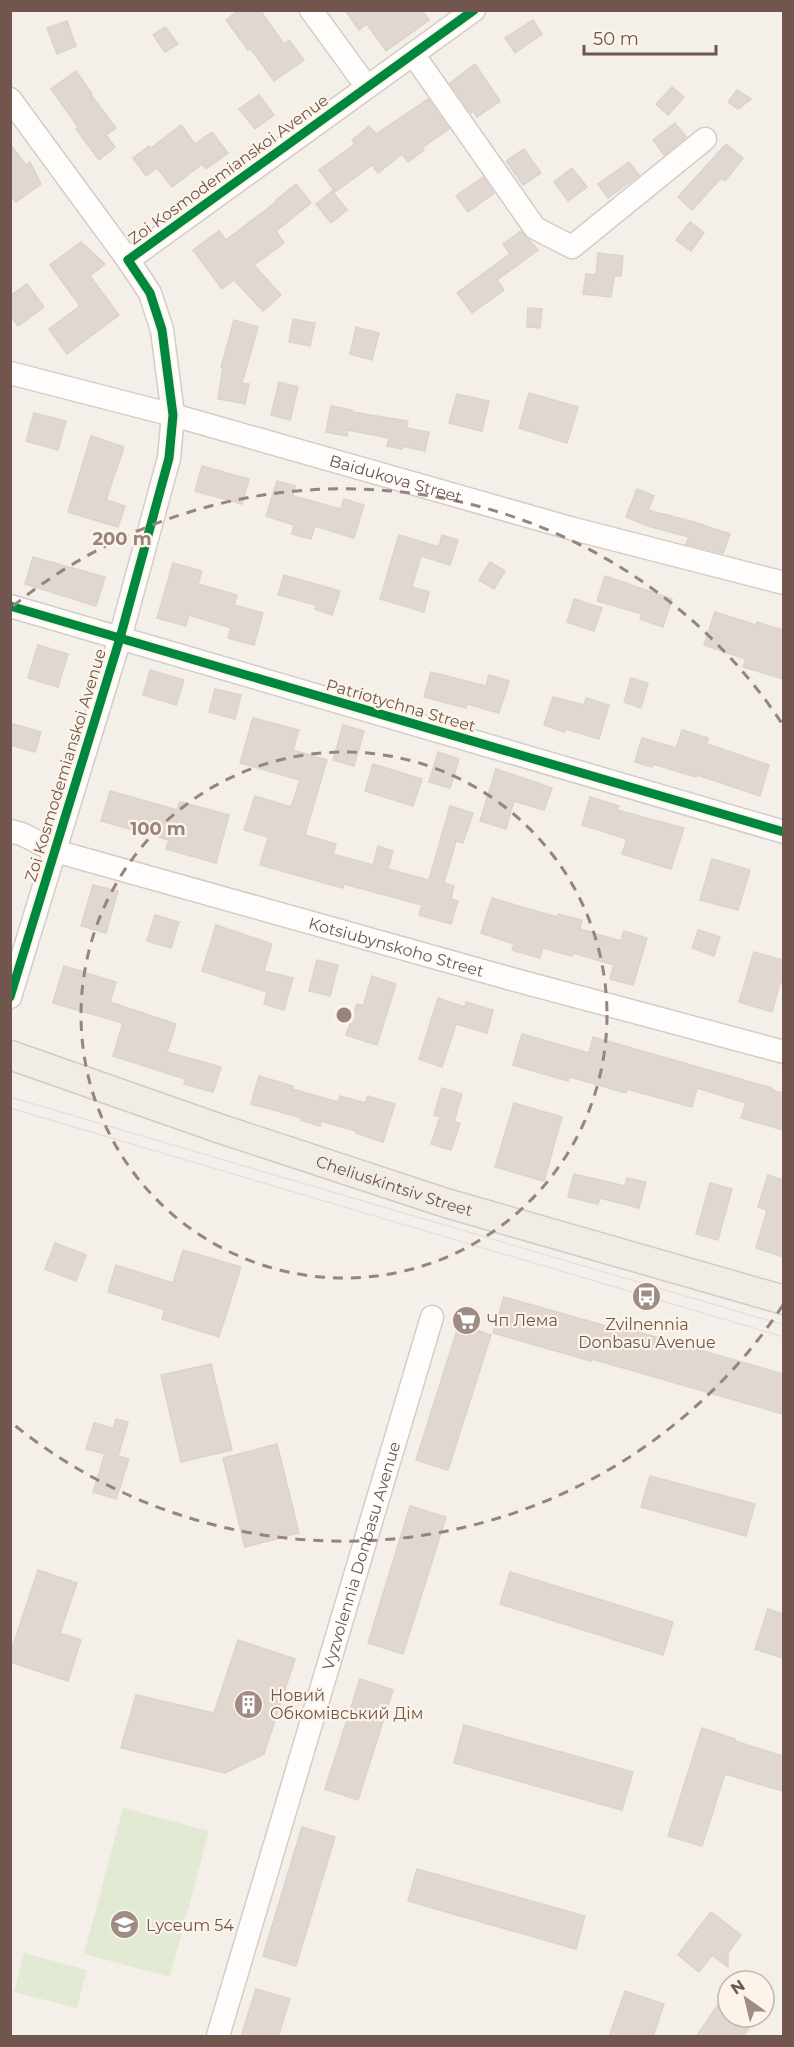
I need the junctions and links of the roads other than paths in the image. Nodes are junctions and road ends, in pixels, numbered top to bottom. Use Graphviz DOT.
graph roads {
  1 [pos="310,10"];
  2 [pos="474,10"];
  3 [pos="413,54"];
  4 [pos="367,87"];
  5 [pos="10,99"];
  6 [pos="705,139"];
  7 [pos="128,260"];
  8 [pos="10,373"];
  9 [pos="173,416"];
  10 [pos="783,583"];
  11 [pos="10,606"];
  12 [pos="120,638"];
  13 [pos="10,831"];
  14 [pos="783,832"];
  15 [pos="55,851"];
  16 [pos="10,998"];
  17 [pos="783,1052"];
  18 [pos="10,1055"];
  19 [pos="783,1300"];
  20 [pos="432,1317"];
  21 [pos="218,2037"];
  1 -- 4 [label="street"];
  2 -- 3 [label="street, Zoi Kosmodemianskoi Avenue"];
  3 -- 4 [label="street, Zoi Kosmodemianskoi Avenue"];
  3 -- 6 [label="street"];
  4 -- 7 [label="street, Zoi Kosmodemianskoi Avenue"];
  5 -- 7 [label="street"];
  7 -- 9 [label="street, Zoi Kosmodemianskoi Avenue"];
  8 -- 9 [label="street, Baidukova Street"];
  9 -- 10 [label="street, Baidukova Street"];
  9 -- 12 [label="street, Zoi Kosmodemianskoi Avenue"];
  11 -- 12 [label="street, Patriotychna Street"];
  12 -- 14 [label="street, Patriotychna Street"];
  12 -- 15 [label="street, Zoi Kosmodemianskoi Avenue"];
  13 -- 15 [label="street, Kotsiubynskoho Street"];
  15 -- 16 [label="street, Zoi Kosmodemianskoi Avenue"];
  15 -- 17 [label="street, Kotsiubynskoho Street"];
  18 -- 19 [label="main road, Cheliuskintsiv Street"];
  20 -- 21 [label="street, Vyzvolennia Donbasu Avenue"];
}
